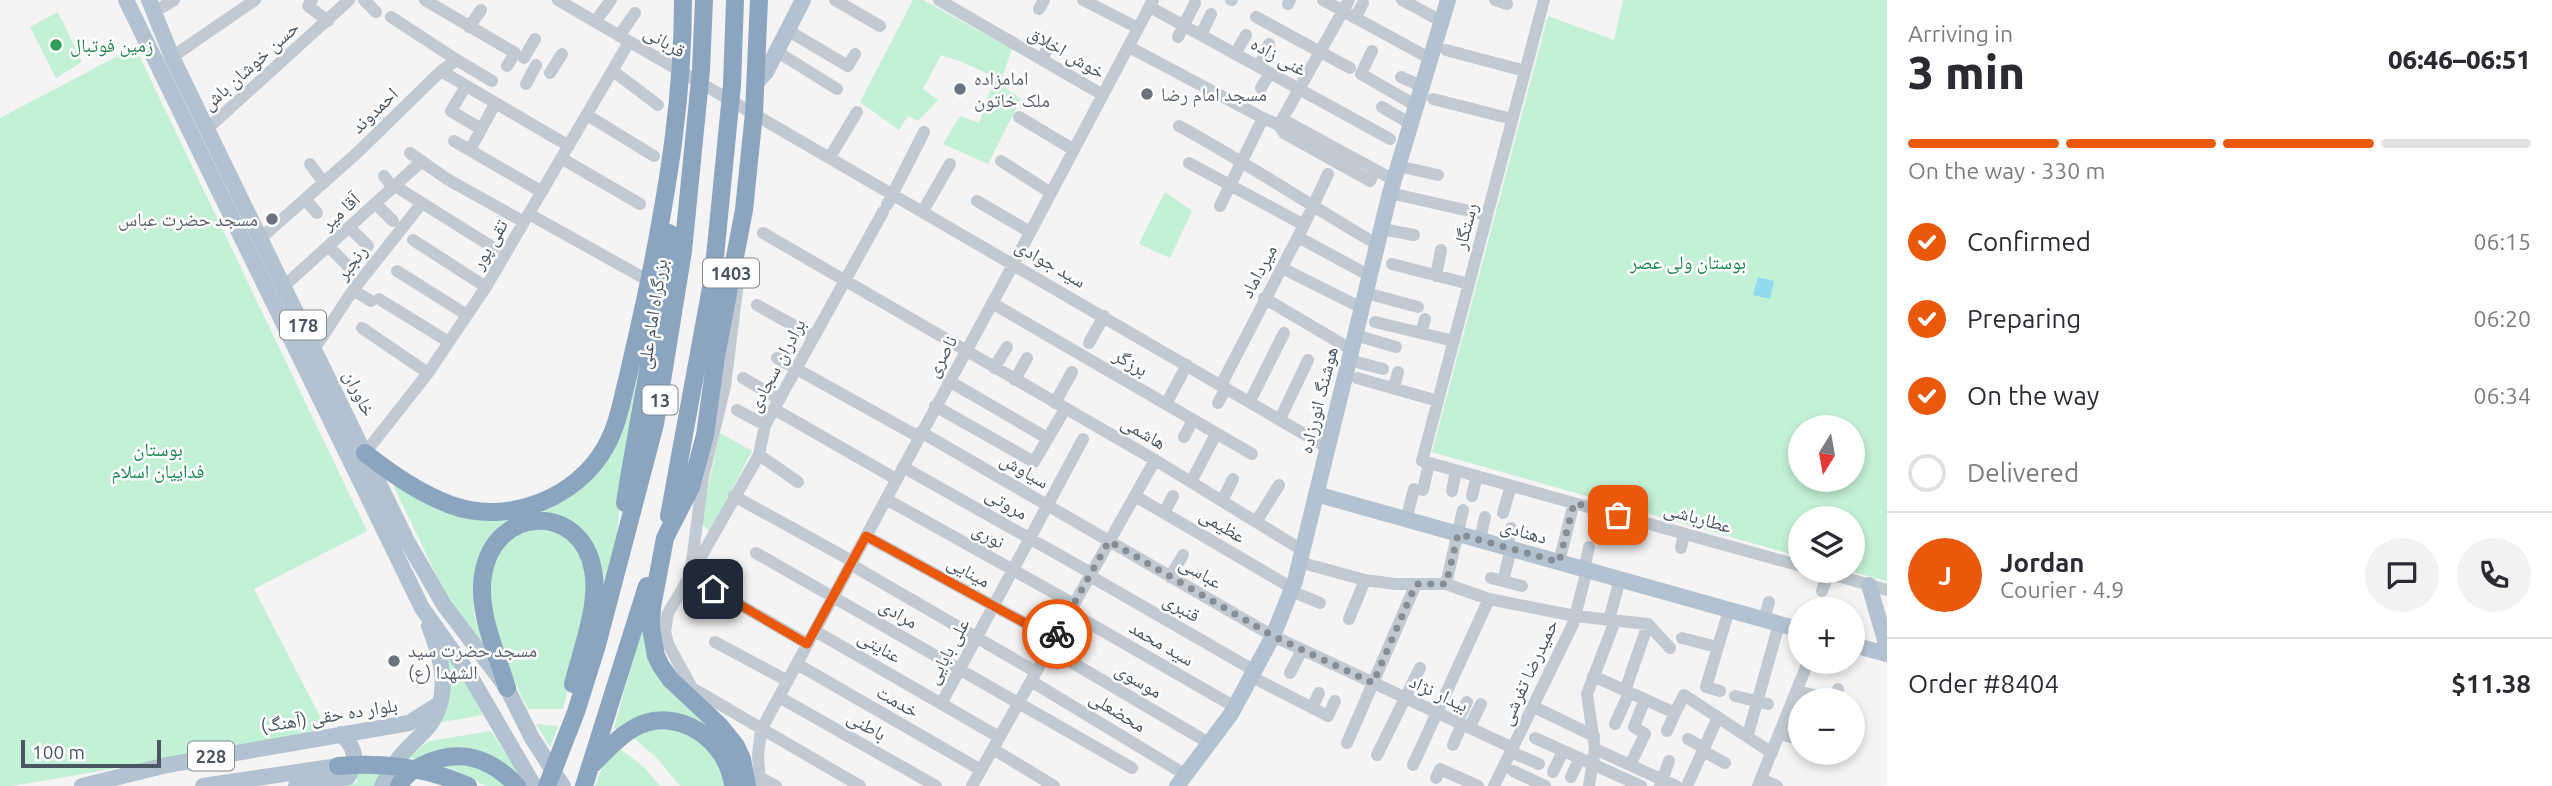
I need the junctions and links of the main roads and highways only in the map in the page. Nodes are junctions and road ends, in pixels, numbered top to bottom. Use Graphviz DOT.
graph roads {
  1 [pos="126,0"];
  2 [pos="683,0"];
  3 [pos="704,0"];
  4 [pos="735,0"];
  5 [pos="759,0"];
  6 [pos="803,0"];
  7 [pos="1448,0"];
  8 [pos="152,6"];
  9 [pos="787,30"];
  10 [pos="758,34"];
  11 [pos="755,85"];
  12 [pos="675,143"];
  13 [pos="365,453"];
  14 [pos="1316,494"];
  15 [pos="665,538"];
  16 [pos="621,559"];
  17 [pos="1869,585"];
  18 [pos="422,608"];
  19 [pos="1788,627"];
  20 [pos="1887,647"];
  21 [pos="1865,648"];
  22 [pos="1887,654"];
  23 [pos="507,688"];
  24 [pos="439,704"];
  25 [pos="341,734"];
  26 [pos="560,751"];
  27 [pos="338,766"];
  28 [pos="591,767"];
  29 [pos="756,783"];
  30 [pos="1180,783"];
  31 [pos="515,784"];
  32 [pos="82,786"];
  33 [pos="203,786"];
  34 [pos="296,786"];
  35 [pos="382,786"];
  36 [pos="399,786"];
  37 [pos="468,786"];
  38 [pos="534,786"];
  39 [pos="547,786"];
  40 [pos="563,786"];
  41 [pos="584,786"];
  42 [pos="733,786"];
  1 -- 18 [label="main road, خاوران / 178"];
  2 -- 12 [label="highway"];
  3 -- 16 [label="highway, بزرگراه امام علی / 13"];
  4 -- 15 [label="highway, 13"];
  5 -- 10 [label="highway, 1403"];
  6 -- 9 [label="main road"];
  7 -- 14 [label="main road, هوشنگ انورزاده"];
  8 -- 13 [label="main road, خاوران / 178"];
  9 -- 10 [label="main road"];
  9 -- 11 [label="main road"];
  10 -- 11 [label="highway, 1403"];
  11 -- 15 [label="highway, 1403"];
  12 -- 13 [label="highway"];
  12 -- 16 [label="highway"];
  13 -- 23 [label="main road, خاوران / 178"];
  14 -- 19 [label="main road, دهنادی"];
  14 -- 30 [label="main road, هوشنگ انورزاده"];
  15 -- 28 [label="highway, 13"];
  15 -- 29 [label="highway"];
  16 -- 26 [label="highway, بزرگراه امام علی / 13"];
  17 -- 20 [label="main road"];
  18 -- 24 [label="main road"];
  18 -- 38 [label="main road, خاوران / 178"];
  21 -- 22 [label="main road"];
  23 -- 26 [label="highway"];
  23 -- 40 [label="main road, خاوران / 178"];
  24 -- 25 [label="main road, بلوار ده حقی (آهنگ)"];
  24 -- 35 [label="main road"];
  25 -- 32 [label="main road, بلوار ده حقی (آهنگ) / 228"];
  25 -- 34 [label="main road"];
  26 -- 39 [label="highway, بزرگراه امام علی / 13"];
  27 -- 33 [label="main road, 228"];
  27 -- 37 [label="highway"];
  28 -- 41 [label="highway, 13"];
  28 -- 42 [label="highway"];
  31 -- 36 [label="highway"];
}
